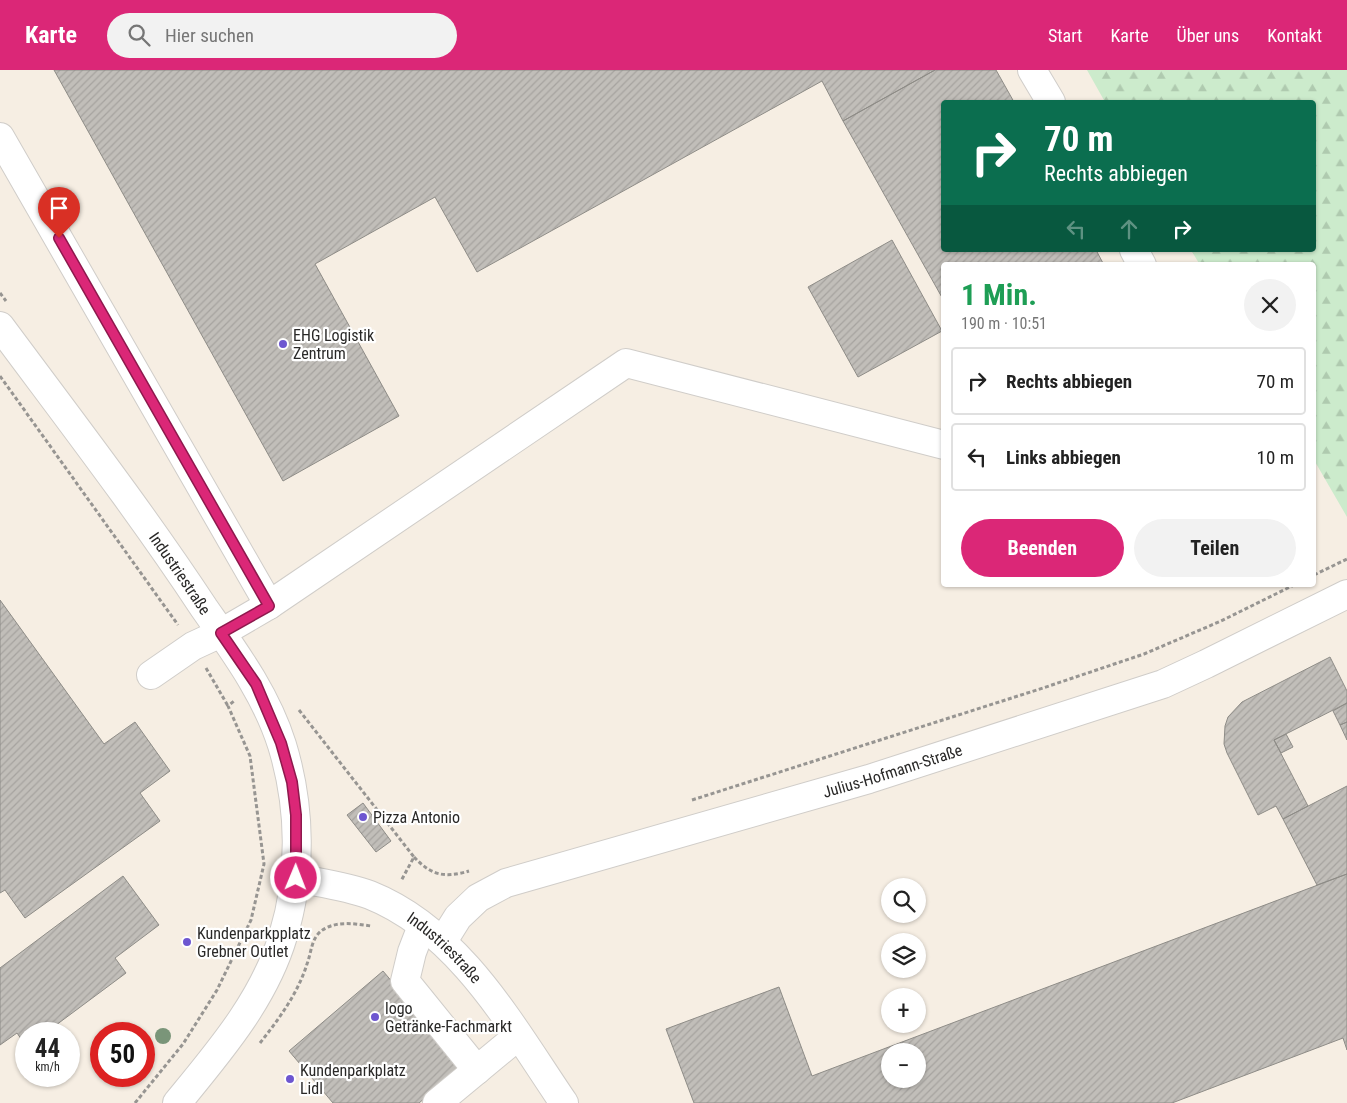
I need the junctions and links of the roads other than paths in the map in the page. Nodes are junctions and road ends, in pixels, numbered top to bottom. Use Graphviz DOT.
graph roads {
  1 [pos="1032,70"];
  2 [pos="1050,100"];
  3 [pos="0,137"];
  4 [pos="0,326"];
  5 [pos="941,444"];
  6 [pos="1347,594"];
  7 [pos="269,606"];
  8 [pos="221,633"];
  9 [pos="151,675"];
  10 [pos="296,878"];
  11 [pos="432,934"];
  12 [pos="518,1036"];
  13 [pos="477,1070"];
  14 [pos="177,1103"];
  15 [pos="437,1103"];
  16 [pos="564,1103"];
  1 -- 2 [label="street"];
  3 -- 7 [label="street"];
  4 -- 8 [label="street, Industriestraße"];
  5 -- 7 [label="street"];
  6 -- 11 [label="street, Julius-Hofmann-Straße"];
  7 -- 8 [label="street"];
  8 -- 9 [label="street"];
  8 -- 10 [label="street, Industriestraße"];
  10 -- 11 [label="street, Industriestraße"];
  10 -- 14 [label="street, Industriestraße"];
  11 -- 12 [label="street, Industriestraße"];
  11 -- 13 [label="street, Julius-Hofmann-Straße"];
  12 -- 13 [label="street"];
  12 -- 16 [label="street, Industriestraße"];
  13 -- 15 [label="street"];
}
